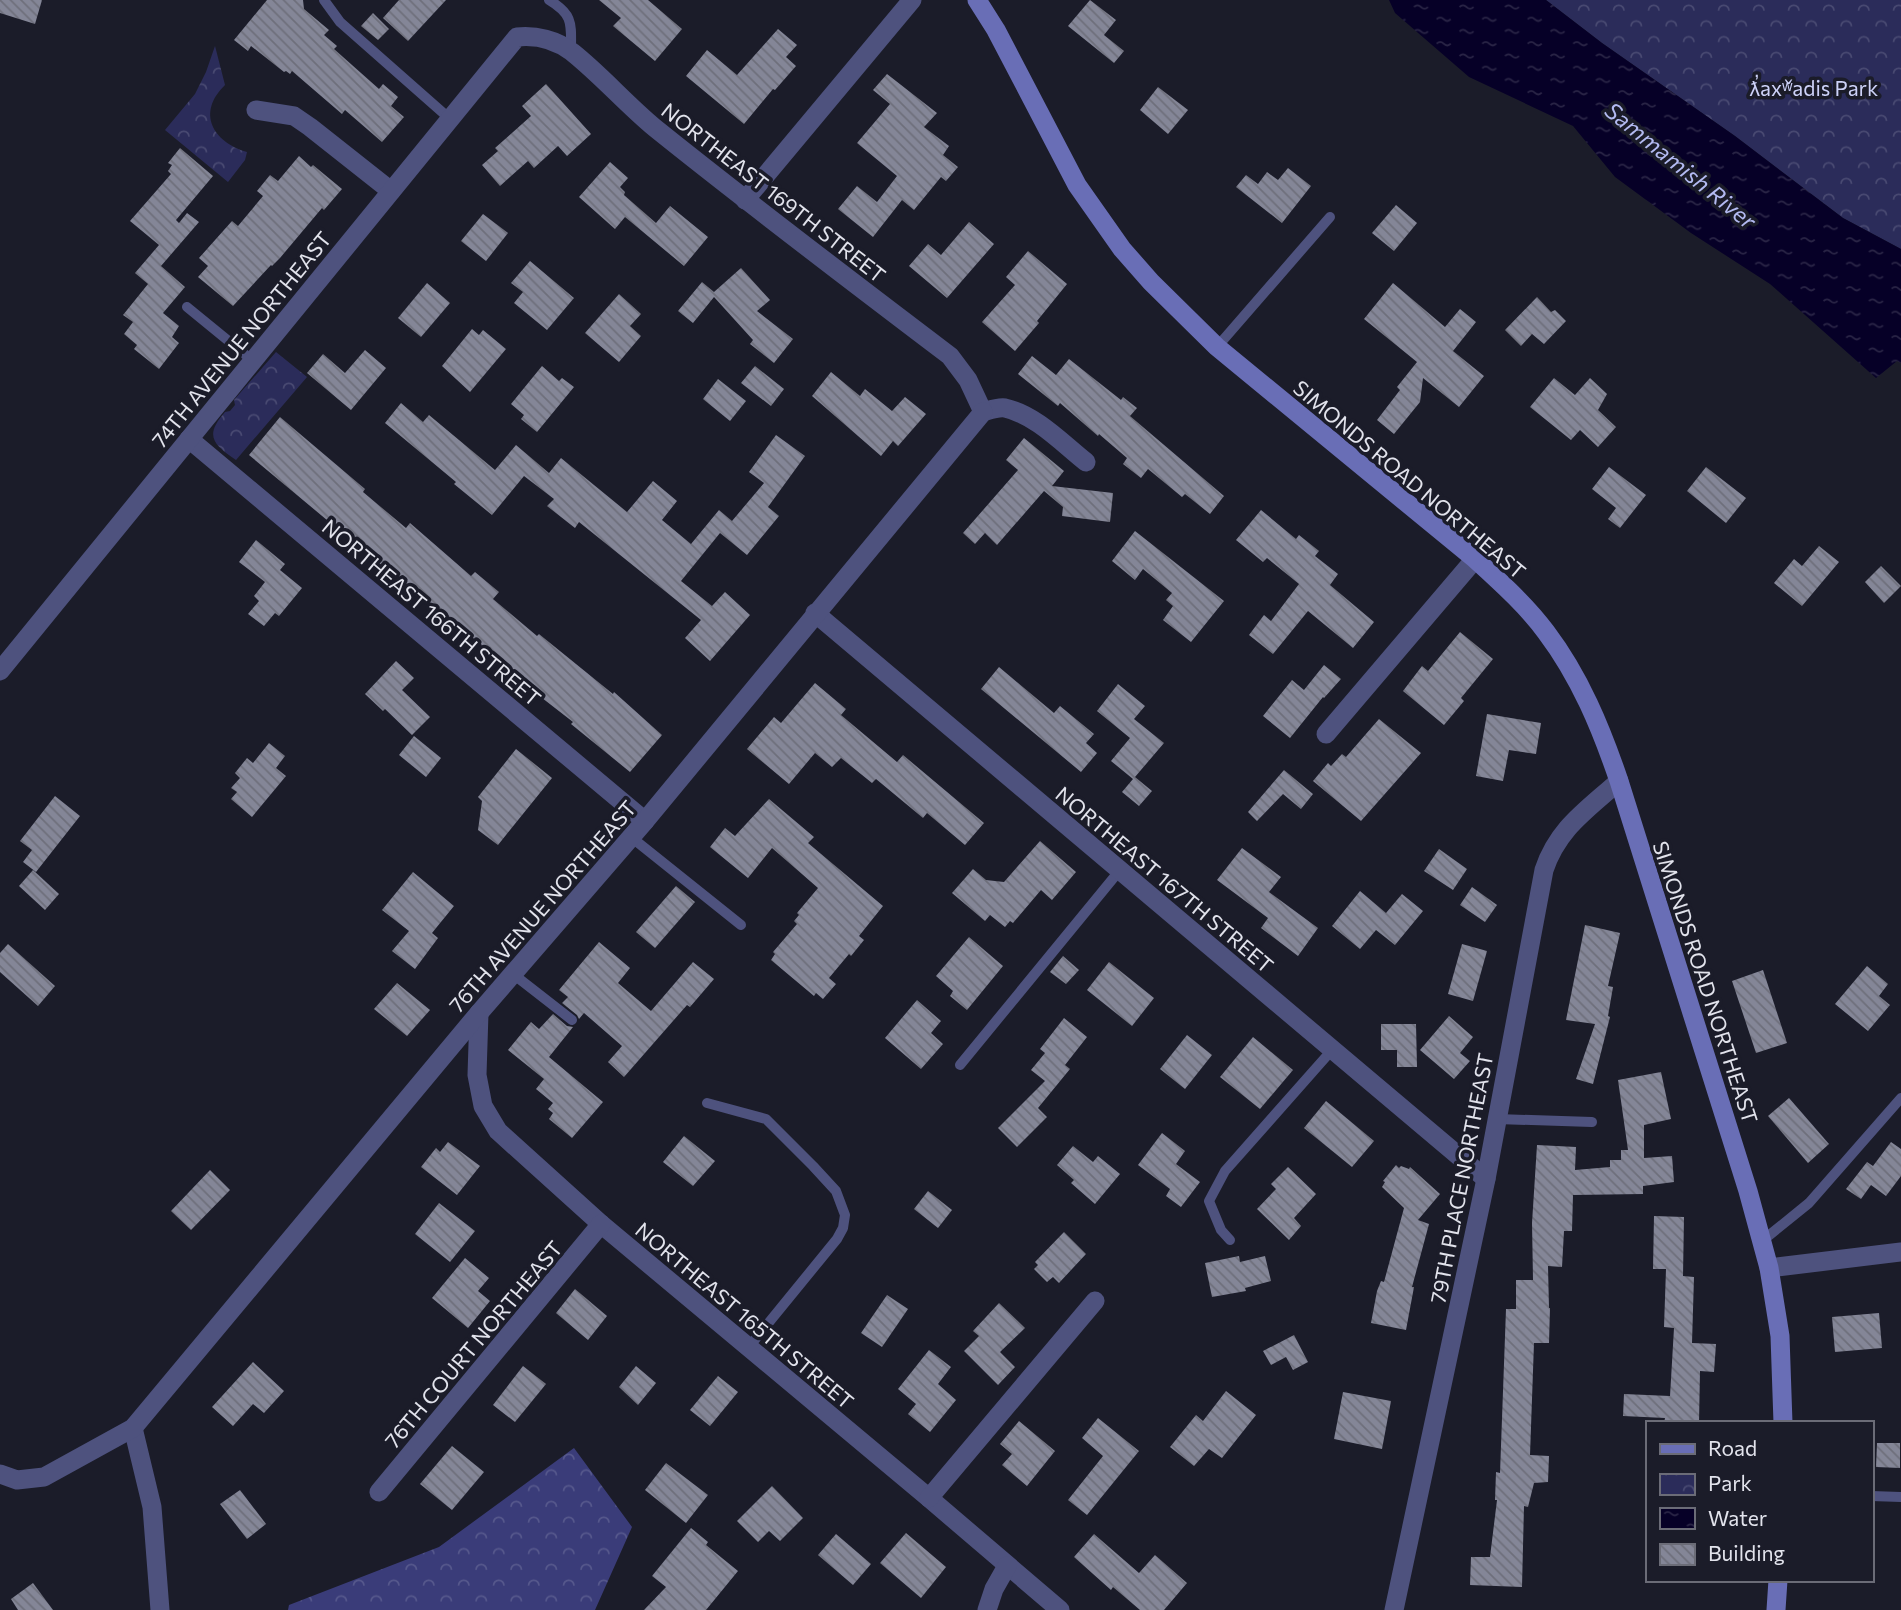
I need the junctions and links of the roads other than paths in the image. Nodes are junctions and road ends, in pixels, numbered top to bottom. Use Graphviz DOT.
graph roads {
  1 [pos="324,0"];
  2 [pos="549,0"];
  3 [pos="912,0"];
  4 [pos="977,0"];
  5 [pos="517,37"];
  6 [pos="571,51"];
  7 [pos="256,110"];
  8 [pos="450,119"];
  9 [pos="391,191"];
  10 [pos="745,200"];
  11 [pos="1330,217"];
  12 [pos="187,307"];
  13 [pos="1217,347"];
  14 [pos="253,361"];
  15 [pos="983,412"];
  16 [pos="189,439"];
  17 [pos="1086,462"];
  18 [pos="1475,559"];
  19 [pos="815,613"];
  20 [pos="0,671"];
  21 [pos="1326,734"];
  22 [pos="1619,781"];
  23 [pos="645,821"];
  24 [pos="631,837"];
  25 [pos="1120,870"];
  26 [pos="741,925"];
  27 [pos="513,974"];
  28 [pos="479,1013"];
  29 [pos="572,1020"];
  30 [pos="1332,1049"];
  31 [pos="960,1065"];
  32 [pos="1901,1098"];
  33 [pos="708,1103"];
  34 [pos="1497,1119"];
  35 [pos="1592,1122"];
  36 [pos="1486,1179"];
  37 [pos="601,1224"];
  38 [pos="1230,1240"];
  39 [pos="1762,1242"];
  40 [pos="1901,1252"];
  41 [pos="1769,1268"];
  42 [pos="1094,1301"];
  43 [pos="748,1348"];
  44 [pos="1783,1421"];
  45 [pos="133,1428"];
  46 [pos="0,1474"];
  47 [pos="380,1492"];
  48 [pos="1873,1496"];
  49 [pos="1901,1497"];
  50 [pos="929,1498"];
  51 [pos="1007,1566"];
  52 [pos="1778,1582"];
  53 [pos="160,1610"];
  54 [pos="987,1610"];
  55 [pos="1060,1610"];
  56 [pos="1394,1610"];
  57 [pos="1776,1610"];
  1 -- 8 [label="lane"];
  2 -- 6 [label="lane"];
  3 -- 10 [label="street"];
  4 -- 13 [label="main road, SIMONDS ROAD NORTHEAST"];
  5 -- 6 [label="street, NORTHEAST 169TH STREET"];
  5 -- 8 [label="street, 74TH AVENUE NORTHEAST"];
  6 -- 10 [label="street, NORTHEAST 169TH STREET"];
  7 -- 9 [label="street"];
  8 -- 9 [label="street, 74TH AVENUE NORTHEAST"];
  9 -- 14 [label="street, 74TH AVENUE NORTHEAST"];
  10 -- 15 [label="street, NORTHEAST 169TH STREET"];
  11 -- 13 [label="lane"];
  12 -- 14 [label="lane"];
  13 -- 18 [label="main road, SIMONDS ROAD NORTHEAST"];
  14 -- 16 [label="street, 74TH AVENUE NORTHEAST"];
  15 -- 17 [label="street"];
  15 -- 19 [label="street, 76TH AVENUE NORTHEAST"];
  16 -- 20 [label="street, 74TH AVENUE NORTHEAST"];
  16 -- 23 [label="street, NORTHEAST 166TH STREET"];
  18 -- 21 [label="street"];
  18 -- 22 [label="main road, SIMONDS ROAD NORTHEAST"];
  19 -- 23 [label="street, 76TH AVENUE NORTHEAST"];
  19 -- 25 [label="street, NORTHEAST 167TH STREET"];
  22 -- 34 [label="street, 79TH PLACE NORTHEAST"];
  22 -- 39 [label="main road, SIMONDS ROAD NORTHEAST"];
  23 -- 24 [label="street, 76TH AVENUE NORTHEAST"];
  24 -- 26 [label="lane"];
  24 -- 27 [label="street, 76TH AVENUE NORTHEAST"];
  25 -- 30 [label="street, NORTHEAST 167TH STREET"];
  25 -- 31 [label="lane"];
  27 -- 28 [label="street, 76TH AVENUE NORTHEAST"];
  27 -- 29 [label="lane"];
  28 -- 37 [label="street, NORTHEAST 165TH STREET"];
  28 -- 45 [label="street, 76TH AVENUE NORTHEAST"];
  30 -- 36 [label="street, NORTHEAST 167TH STREET"];
  30 -- 38 [label="lane"];
  32 -- 39 [label="lane"];
  33 -- 43 [label="lane"];
  34 -- 35 [label="lane"];
  34 -- 36 [label="street, 79TH PLACE NORTHEAST"];
  36 -- 56 [label="street, 79TH PLACE NORTHEAST"];
  37 -- 43 [label="street, NORTHEAST 165TH STREET"];
  37 -- 47 [label="street, 76TH COURT NORTHEAST"];
  39 -- 41 [label="main road, SIMONDS ROAD NORTHEAST"];
  40 -- 41 [label="street"];
  41 -- 44 [label="main road, SIMONDS ROAD NORTHEAST"];
  42 -- 50 [label="street"];
  43 -- 50 [label="street, NORTHEAST 165TH STREET"];
  45 -- 46 [label="street"];
  45 -- 53 [label="street"];
  48 -- 49 [label="lane"];
  50 -- 51 [label="street, NORTHEAST 165TH STREET"];
  51 -- 54 [label="street"];
  51 -- 55 [label="street, NORTHEAST 165TH STREET"];
  52 -- 57 [label="main road"];
}
